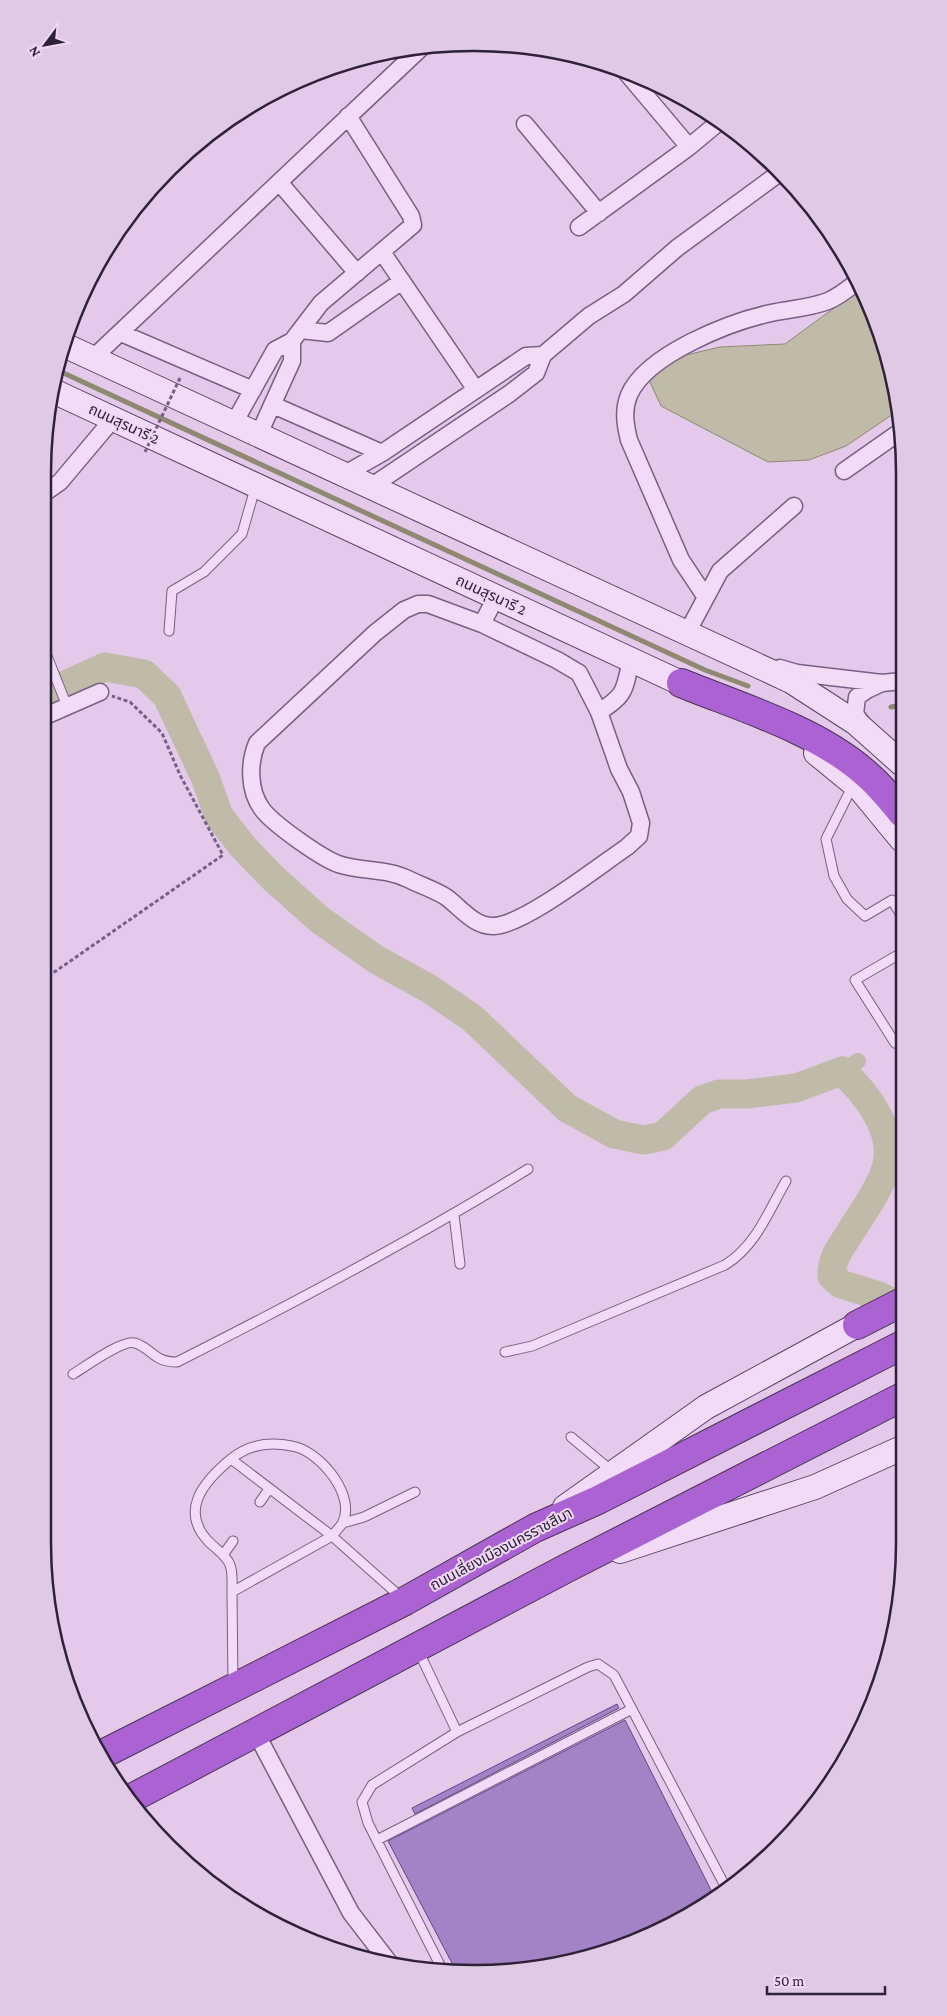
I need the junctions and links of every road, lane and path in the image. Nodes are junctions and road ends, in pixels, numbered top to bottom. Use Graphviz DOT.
graph roads {
  1 [pos="413,56"];
  2 [pos="635,83"];
  3 [pos="348,116"];
  4 [pos="525,124"];
  5 [pos="714,126"];
  6 [pos="689,147"];
  7 [pos="774,177"];
  8 [pos="279,182"];
  9 [pos="598,213"];
  10 [pos="579,227"];
  11 [pos="382,252"];
  12 [pos="357,273"];
  13 [pos="402,281"];
  14 [pos="851,285"];
  15 [pos="120,333"];
  16 [pos="296,336"];
  17 [pos="71,348"];
  18 [pos="543,355"];
  19 [pos="93,358"];
  20 [pos="180,378"];
  21 [pos="253,390"];
  22 [pos="476,390"];
  23 [pos="59,394"];
  24 [pos="272,405"];
  25 [pos="113,419"];
  26 [pos="234,423"];
  27 [pos="259,434"];
  28 [pos="894,436"];
  29 [pos="145,452"];
  30 [pos="382,453"];
  31 [pos="844,471"];
  32 [pos="345,474"];
  33 [pos="256,485"];
  34 [pos="372,486"];
  35 [pos="51,488"];
  36 [pos="794,506"];
  37 [pos="705,596"];
  38 [pos="496,598"];
  39 [pos="482,624"];
  40 [pos="170,631"];
  41 [pos="688,632"];
  42 [pos="746,659"];
  43 [pos="631,660"];
  44 [pos="51,666"];
  45 [pos="896,682"];
  46 [pos="681,683"];
  47 [pos="882,683"];
  48 [pos="100,692"];
  49 [pos="65,701"];
  50 [pos="51,711"];
  51 [pos="599,712"];
  52 [pos="883,746"];
  53 [pos="896,758"];
  54 [pos="854,783"];
  55 [pos="896,806"];
  56 [pos="896,832"];
  57 [pos="896,907"];
  58 [pos="896,956"];
  59 [pos="51,974"];
  60 [pos="896,1042"];
  61 [pos="528,1169"];
  62 [pos="786,1181"];
  63 [pos="454,1215"];
  64 [pos="460,1264"];
  65 [pos="896,1304"];
  66 [pos="858,1325"];
  67 [pos="896,1348"];
  68 [pos="505,1352"];
  69 [pos="73,1374"];
  70 [pos="896,1400"];
  71 [pos="571,1437"];
  72 [pos="896,1450"];
  73 [pos="231,1460"];
  74 [pos="613,1472"];
  75 [pos="270,1489"];
  76 [pos="415,1492"];
  77 [pos="260,1502"];
  78 [pos="343,1523"];
  79 [pos="535,1528"];
  80 [pos="332,1536"];
  81 [pos="233,1541"];
  82 [pos="223,1555"];
  83 [pos="565,1569"];
  84 [pos="232,1592"];
  85 [pos="405,1600"];
  86 [pos="416,1647"];
  87 [pos="233,1688"];
  88 [pos="632,1709"];
  89 [pos="255,1732"];
  90 [pos="457,1732"];
  91 [pos="107,1752"];
  92 [pos="136,1796"];
  93 [pos="376,1840"];
  94 [pos="723,1883"];
  95 [pos="383,1955"];
  96 [pos="439,1963"];
  1 -- 3 [label="street"];
  2 -- 6 [label="street"];
  3 -- 8 [label="street"];
  3 -- 11 [label="street"];
  4 -- 9 [label="street"];
  5 -- 6 [label="street"];
  6 -- 9 [label="street"];
  7 -- 18 [label="street"];
  8 -- 12 [label="street"];
  8 -- 15 [label="street"];
  9 -- 10 [label="street"];
  11 -- 12 [label="street"];
  11 -- 13 [label="street"];
  12 -- 16 [label="street"];
  13 -- 16 [label="street"];
  13 -- 22 [label="street"];
  14 -- 37 [label="street"];
  15 -- 19 [label="street"];
  15 -- 21 [label="street"];
  16 -- 21 [label="street"];
  16 -- 24 [label="street"];
  17 -- 19 [label="main road"];
  18 -- 22 [label="street"];
  18 -- 34 [label="street"];
  19 -- 26 [label="main road"];
  20 -- 29 [label="path, bridge"];
  21 -- 26 [label="street"];
  22 -- 30 [label="street"];
  23 -- 25 [label="main road, ถนนสุรนารี 2"];
  24 -- 27 [label="street"];
  24 -- 30 [label="street"];
  25 -- 33 [label="main road, ถนนสุรนารี 2"];
  25 -- 35 [label="street"];
  26 -- 27 [label="main road"];
  27 -- 32 [label="main road"];
  28 -- 31 [label="street"];
  30 -- 32 [label="street"];
  32 -- 34 [label="main road"];
  33 -- 38 [label="main road, ถนนสุรนารี 2"];
  33 -- 40 [label="lane"];
  34 -- 41 [label="main road"];
  36 -- 37 [label="street"];
  37 -- 41 [label="street"];
  38 -- 39 [label="street"];
  38 -- 43 [label="main road, ถนนสุรนารี 2"];
  39 -- 51 [label="street"];
  39 -- 51 [label="street"];
  41 -- 42 [label="main road"];
  42 -- 47 [label="street"];
  42 -- 52 [label="main road"];
  43 -- 46 [label="main road, ถนนสุรนารี 2"];
  43 -- 51 [label="street"];
  44 -- 49 [label="lane"];
  45 -- 47 [label="street"];
  46 -- 54 [label="main road, ถนนสุรนารี 2"];
  46 -- 55 [label="highway"];
  47 -- 52 [label="street"];
  48 -- 49 [label="street"];
  48 -- 59 [label="path"];
  49 -- 50 [label="street"];
  52 -- 53 [label="main road"];
  54 -- 56 [label="main road, ถนนสุรนารี 2"];
  54 -- 57 [label="lane"];
  58 -- 60 [label="lane"];
  61 -- 63 [label="lane"];
  62 -- 68 [label="lane"];
  63 -- 64 [label="lane"];
  63 -- 69 [label="lane"];
  65 -- 66 [label="highway"];
  66 -- 74 [label="main road"];
  67 -- 79 [label="highway, ถนนเลี่ยงเมืองนครราชสีมา"];
  70 -- 83 [label="highway"];
  71 -- 74 [label="lane"];
  72 -- 83 [label="main road"];
  73 -- 75 [label="lane"];
  73 -- 78 [label="lane"];
  73 -- 82 [label="lane"];
  74 -- 79 [label="main road"];
  75 -- 77 [label="lane"];
  75 -- 80 [label="lane"];
  76 -- 78 [label="lane"];
  78 -- 80 [label="lane"];
  79 -- 85 [label="highway, ถนนเลี่ยงเมืองนครราชสีมา"];
  80 -- 84 [label="lane"];
  80 -- 85 [label="lane"];
  81 -- 82 [label="lane"];
  82 -- 84 [label="lane"];
  83 -- 86 [label="highway"];
  84 -- 87 [label="lane"];
  85 -- 87 [label="highway, ถนนเลี่ยงเมืองนครราชสีมา"];
  86 -- 89 [label="highway"];
  86 -- 90 [label="lane"];
  87 -- 91 [label="highway, ถนนเลี่ยงเมืองนครราชสีมา"];
  88 -- 90 [label="lane"];
  88 -- 93 [label="lane"];
  88 -- 94 [label="lane"];
  89 -- 92 [label="highway"];
  89 -- 95 [label="street"];
  90 -- 93 [label="lane"];
  93 -- 96 [label="lane"];
}
